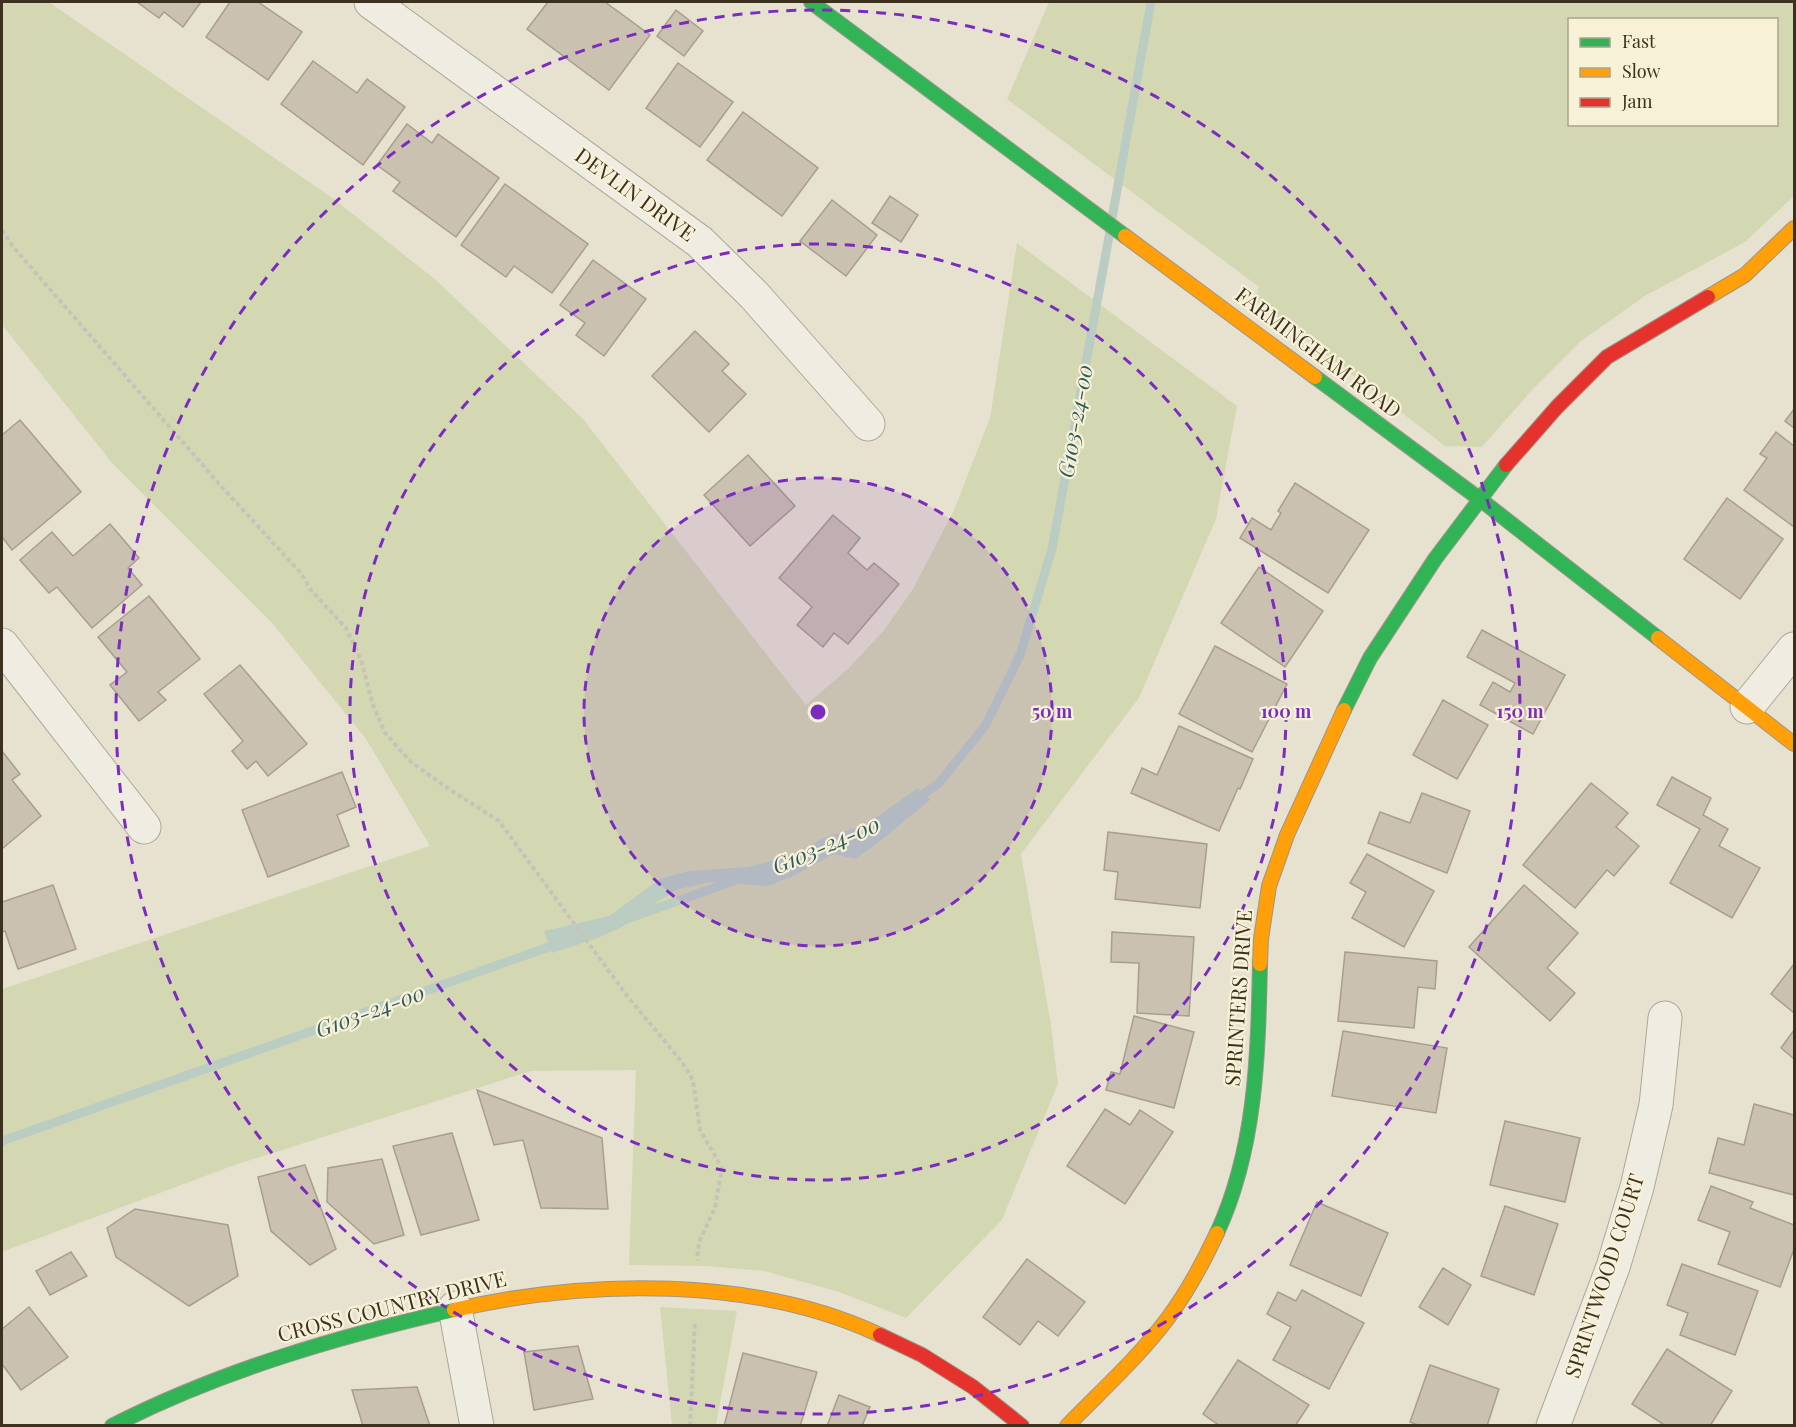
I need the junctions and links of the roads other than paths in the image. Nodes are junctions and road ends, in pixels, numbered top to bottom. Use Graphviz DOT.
graph roads {
  1 [pos="371,2"];
  2 [pos="811,2"];
  3 [pos="1794,228"];
  4 [pos="868,424"];
  5 [pos="1480,500"];
  6 [pos="2,645"];
  7 [pos="1794,649"];
  8 [pos="1747,707"];
  9 [pos="1794,744"];
  10 [pos="144,826"];
  11 [pos="1665,1018"];
  12 [pos="455,1308"];
  13 [pos="112,1425"];
  14 [pos="477,1425"];
  15 [pos="1022,1425"];
  16 [pos="1067,1425"];
  17 [pos="1553,1425"];
  1 -- 4 [label="street, DEVLIN DRIVE"];
  2 -- 5 [label="street, FARMINGHAM ROAD"];
  3 -- 5 [label="street, SPRINTERS DRIVE"];
  5 -- 8 [label="street, FARMINGHAM ROAD"];
  5 -- 16 [label="street, SPRINTERS DRIVE"];
  6 -- 10 [label="street"];
  7 -- 8 [label="street"];
  8 -- 9 [label="street, FARMINGHAM ROAD"];
  11 -- 17 [label="street, SPRINTWOOD COURT"];
  12 -- 13 [label="street, CROSS COUNTRY DRIVE"];
  12 -- 14 [label="street"];
  12 -- 15 [label="street, CROSS COUNTRY DRIVE"];
}
